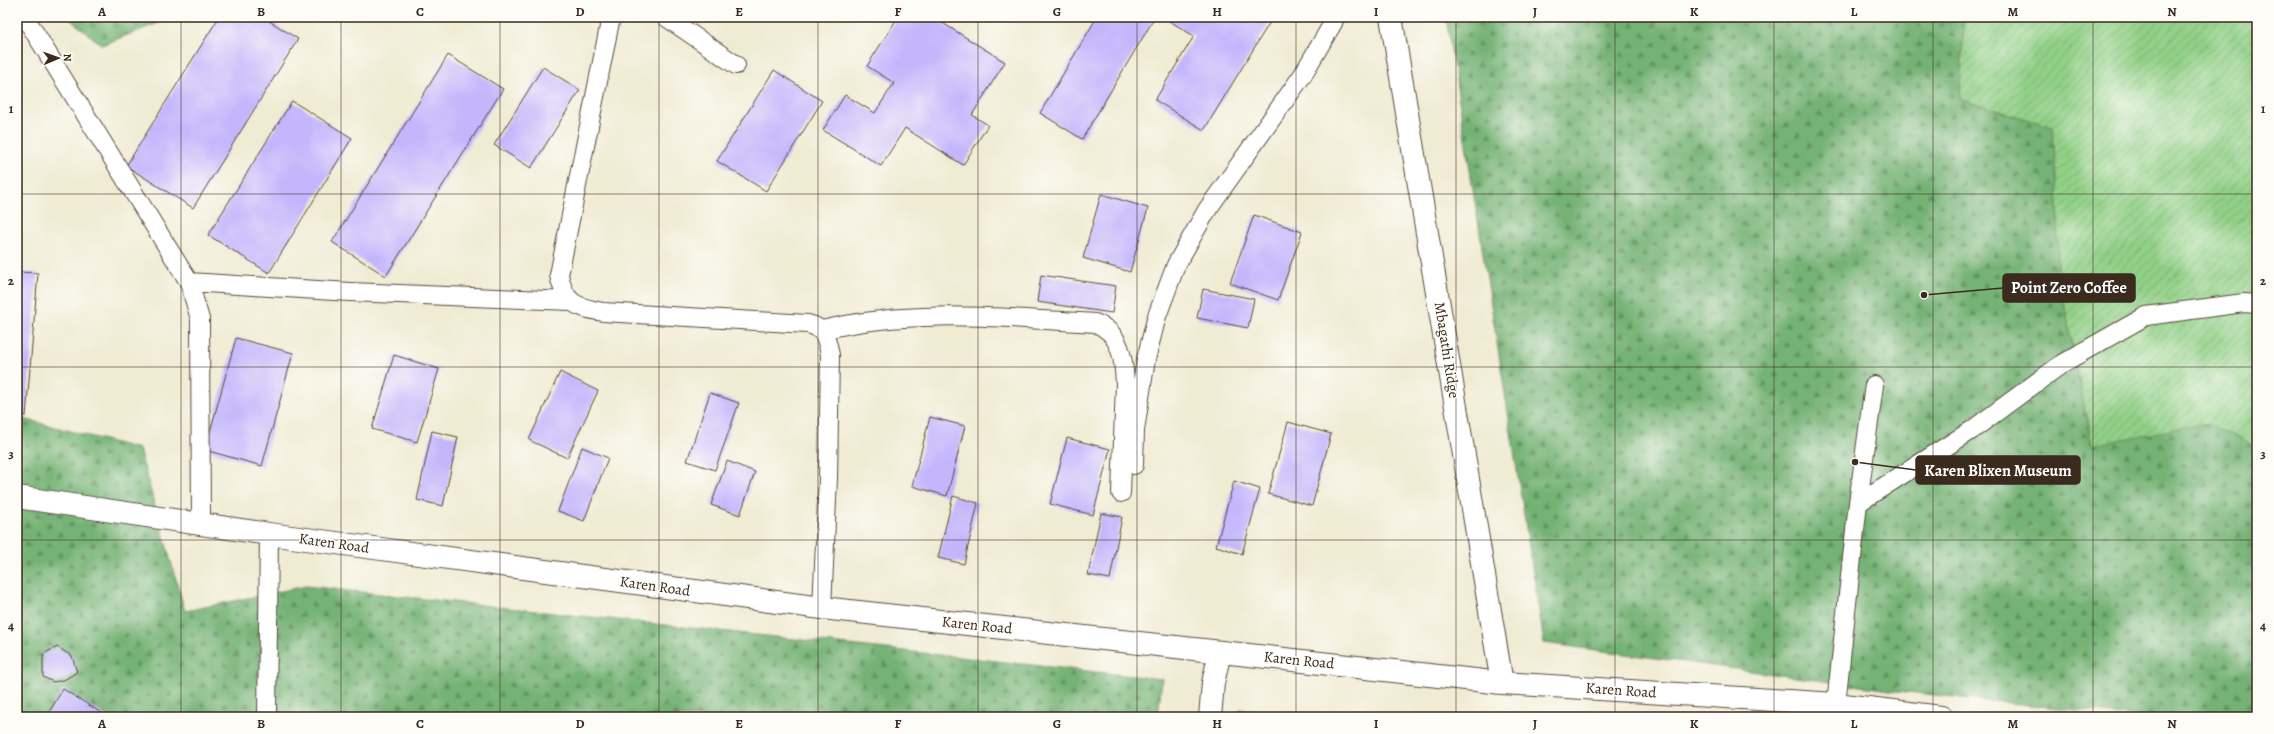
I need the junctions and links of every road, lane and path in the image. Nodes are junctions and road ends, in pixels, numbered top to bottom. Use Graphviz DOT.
graph roads {
  1 [pos="25,17"];
  2 [pos="610,17"];
  3 [pos="666,17"];
  4 [pos="1335,17"];
  5 [pos="1391,17"];
  6 [pos="736,65"];
  7 [pos="189,282"];
  8 [pos="570,301"];
  9 [pos="2257,304"];
  10 [pos="822,330"];
  11 [pos="1874,385"];
  12 [pos="1134,464"];
  13 [pos="1121,493"];
  14 [pos="17,497"];
  15 [pos="1858,503"];
  16 [pos="201,524"];
  17 [pos="269,534"];
  18 [pos="822,608"];
  19 [pos="1220,652"];
  20 [pos="1502,683"];
  21 [pos="1836,704"];
  22 [pos="267,717"];
  23 [pos="1210,717"];
  24 [pos="1941,717"];
  1 -- 7 [label="lane"];
  2 -- 8 [label="lane"];
  3 -- 6 [label="lane"];
  4 -- 12 [label="lane"];
  5 -- 20 [label="street, Mbagathi Ridge"];
  7 -- 8 [label="lane"];
  7 -- 16 [label="lane"];
  8 -- 10 [label="lane"];
  9 -- 15 [label="lane"];
  10 -- 13 [label="lane"];
  10 -- 18 [label="lane"];
  11 -- 15 [label="lane"];
  14 -- 16 [label="street, Karen Road"];
  15 -- 21 [label="lane"];
  16 -- 17 [label="street, Karen Road"];
  17 -- 18 [label="street, Karen Road"];
  17 -- 22 [label="lane"];
  18 -- 19 [label="street, Karen Road"];
  19 -- 20 [label="street, Karen Road"];
  19 -- 23 [label="street"];
  20 -- 21 [label="street, Karen Road"];
  21 -- 24 [label="street, Karen Road"];
}
